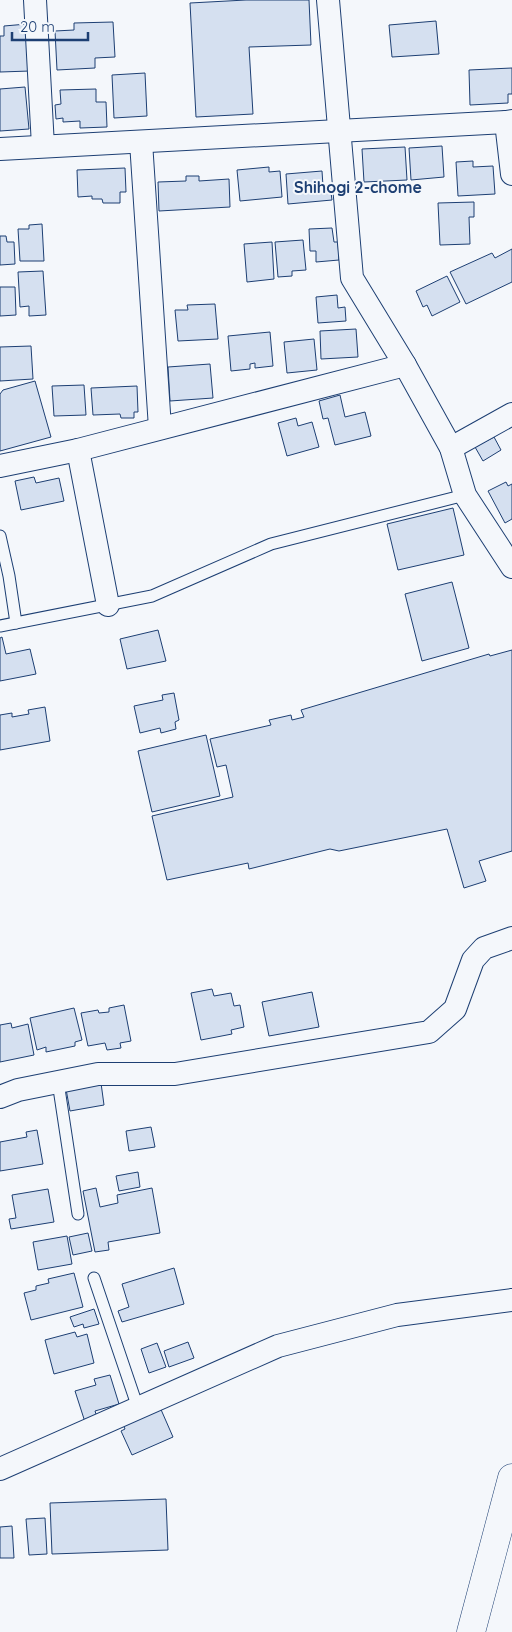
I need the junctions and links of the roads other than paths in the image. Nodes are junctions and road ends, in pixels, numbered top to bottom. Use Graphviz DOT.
graph roads {
  1 [pos="35,0"];
  2 [pos="328,0"];
  3 [pos="509,121"];
  4 [pos="340,130"];
  5 [pos="141,142"];
  6 [pos="44,146"];
  7 [pos="0,149"];
  8 [pos="512,174"];
  9 [pos="405,365"];
  10 [pos="512,414"];
  11 [pos="160,428"];
  12 [pos="451,448"];
  13 [pos="78,450"];
  14 [pos="0,466"];
  15 [pos="465,495"];
  16 [pos="0,536"];
  17 [pos="512,567"];
  18 [pos="108,605"];
  19 [pos="16,623"];
  20 [pos="0,626"];
  21 [pos="512,938"];
  22 [pos="58,1082"];
  23 [pos="0,1097"];
  24 [pos="78,1214"];
  25 [pos="94,1278"];
  26 [pos="512,1300"];
  27 [pos="138,1408"];
  28 [pos="0,1469"];
  29 [pos="512,1478"];
  30 [pos="471,1632"];
  1 -- 6 [label="street"];
  2 -- 4 [label="street"];
  3 -- 4 [label="street"];
  3 -- 8 [label="street"];
  4 -- 5 [label="street"];
  4 -- 9 [label="street"];
  5 -- 6 [label="street"];
  5 -- 11 [label="street"];
  6 -- 7 [label="street"];
  9 -- 11 [label="street"];
  9 -- 12 [label="street"];
  10 -- 12 [label="street"];
  11 -- 13 [label="street"];
  12 -- 15 [label="street"];
  13 -- 14 [label="street"];
  13 -- 18 [label="street"];
  15 -- 17 [label="street"];
  15 -- 18 [label="lane"];
  16 -- 19 [label="lane"];
  18 -- 19 [label="lane"];
  19 -- 20 [label="lane"];
  21 -- 22 [label="street"];
  22 -- 23 [label="street"];
  22 -- 24 [label="lane"];
  25 -- 27 [label="lane"];
  26 -- 27 [label="street"];
  27 -- 28 [label="street"];
  29 -- 30 [label="main road"];
}
